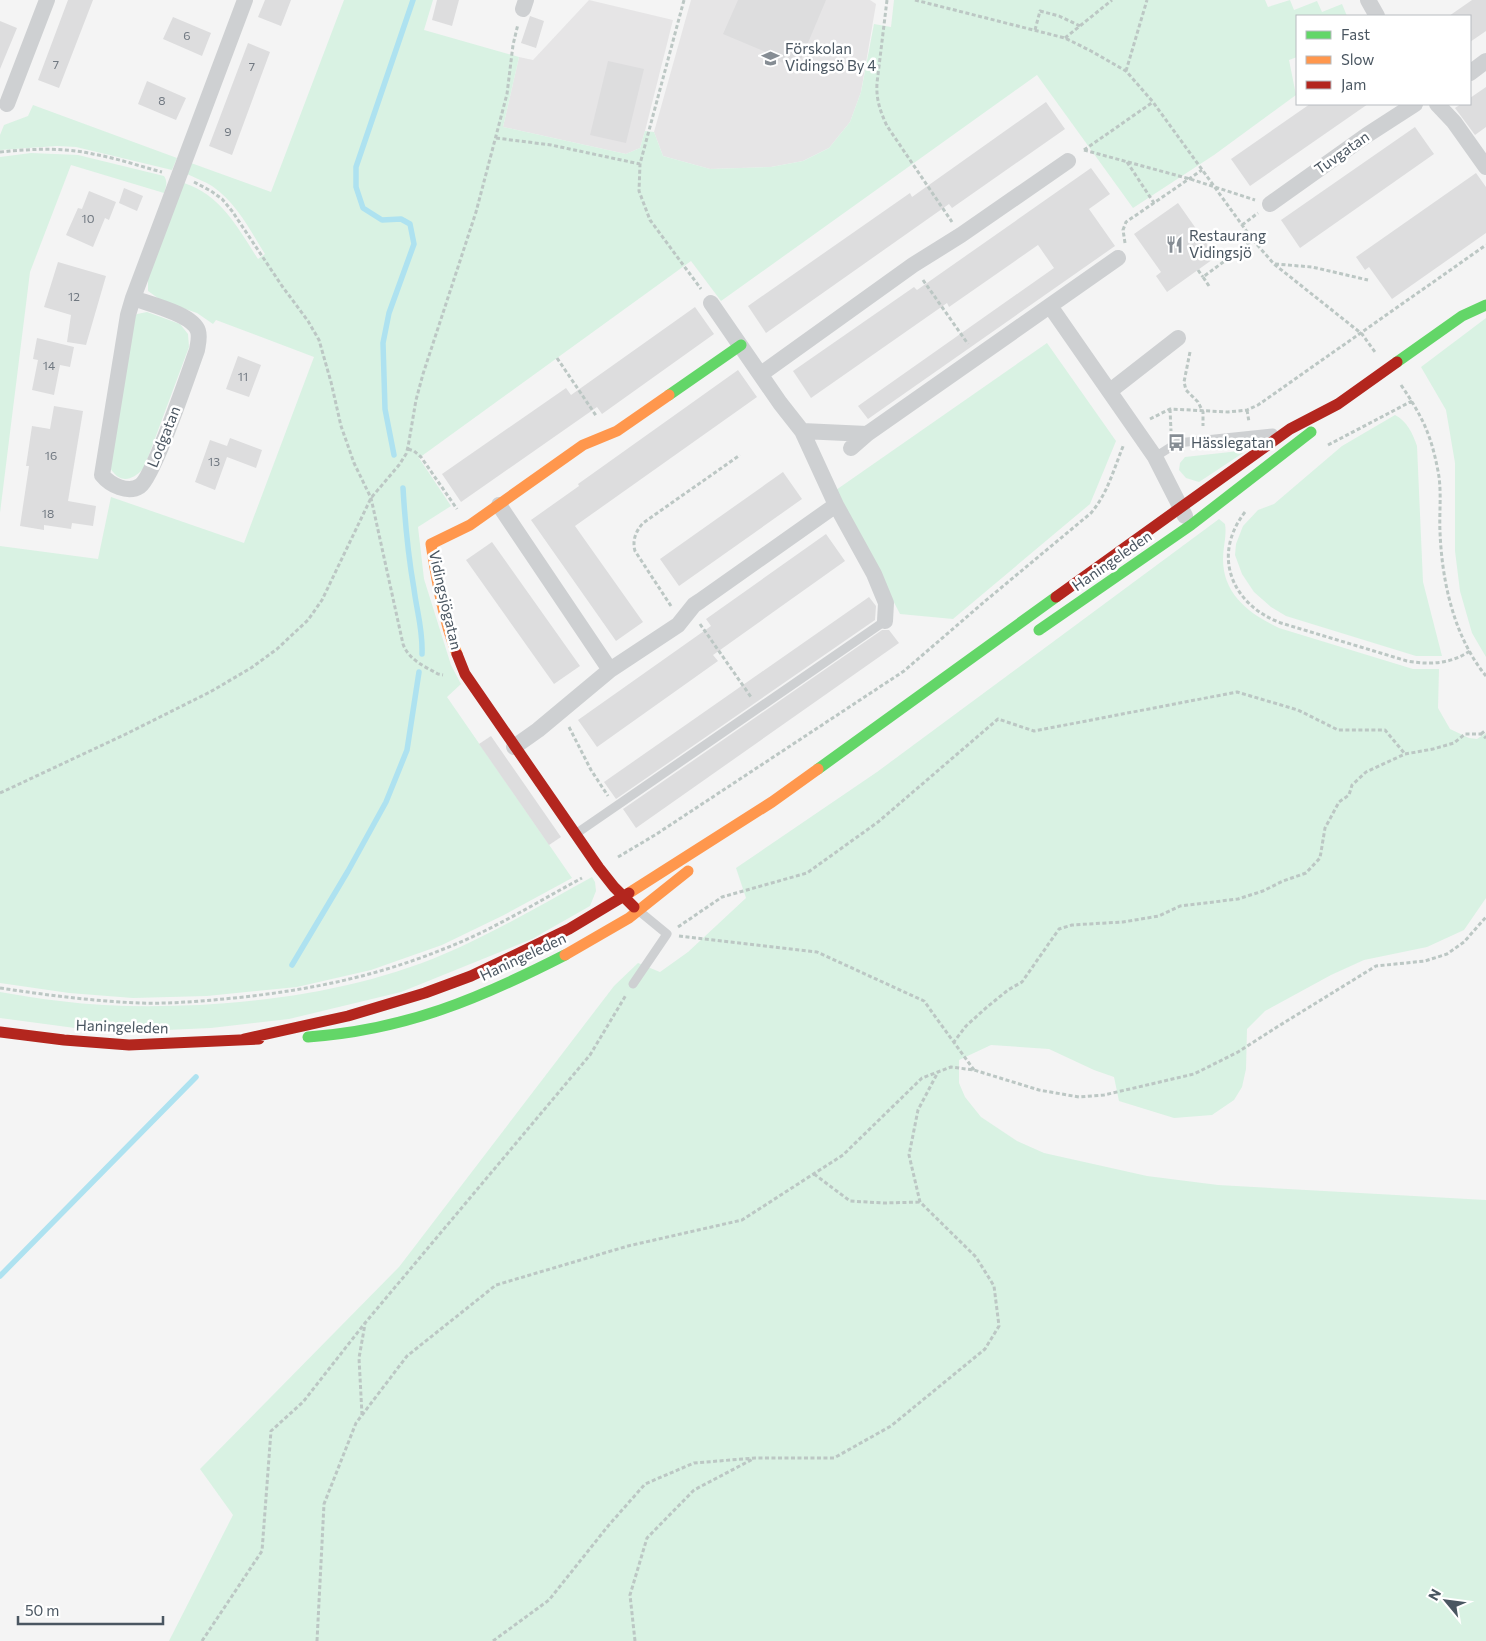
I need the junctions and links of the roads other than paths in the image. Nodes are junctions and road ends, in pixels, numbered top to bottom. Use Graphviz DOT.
graph roads {
  1 [pos="47,0"];
  2 [pos="245,0"];
  3 [pos="1368,0"];
  4 [pos="1376,15"];
  5 [pos="1486,61"];
  6 [pos="1471,72"];
  7 [pos="7,104"];
  8 [pos="1413,105"];
  9 [pos="1438,105"];
  10 [pos="1068,161"];
  11 [pos="1486,167"];
  12 [pos="1270,204"];
  13 [pos="1118,258"];
  14 [pos="133,298"];
  15 [pos="1482,301"];
  16 [pos="711,302"];
  17 [pos="1050,306"];
  18 [pos="1184,343"];
  19 [pos="741,345"];
  20 [pos="761,374"];
  21 [pos="1110,391"];
  22 [pos="1338,404"];
  23 [pos="1290,429"];
  24 [pos="802,432"];
  25 [pos="867,434"];
  26 [pos="851,448"];
  27 [pos="1155,457"];
  28 [pos="499,505"];
  29 [pos="836,505"];
  30 [pos="1180,508"];
  31 [pos="1191,525"];
  32 [pos="885,621"];
  33 [pos="1028,637"];
  34 [pos="979,667"];
  35 [pos="610,670"];
  36 [pos="886,721"];
  37 [pos="514,747"];
  38 [pos="772,802"];
  39 [pos="575,835"];
  40 [pos="623,897"];
  41 [pos="638,911"];
  42 [pos="633,984"];
  43 [pos="0,1032"];
  44 [pos="244,1039"];
  1 -- 7 [label="street"];
  2 -- 14 [label="street, Lodgatan"];
  3 -- 4 [label="street"];
  5 -- 6 [label="street"];
  8 -- 12 [label="street, Tuvgatan"];
  9 -- 11 [label="street"];
  10 -- 20 [label="street"];
  13 -- 17 [label="street"];
  14 -- 14 [label="street, Lodgatan"];
  15 -- 22 [label="main road, Haningeleden"];
  16 -- 19 [label="street"];
  17 -- 21 [label="street"];
  17 -- 25 [label="street"];
  18 -- 21 [label="street"];
  19 -- 20 [label="street"];
  19 -- 28 [label="main road, Vidingsjögatan"];
  20 -- 24 [label="street"];
  21 -- 27 [label="street"];
  22 -- 23 [label="main road, Haningeleden"];
  22 -- 31 [label="main road, Haningeleden"];
  23 -- 27 [label="lane"];
  23 -- 30 [label="main road, Haningeleden"];
  24 -- 25 [label="street"];
  24 -- 29 [label="street"];
  25 -- 26 [label="street"];
  27 -- 30 [label="street"];
  28 -- 35 [label="street"];
  28 -- 37 [label="main road, Vidingsjögatan"];
  29 -- 32 [label="street"];
  29 -- 35 [label="street"];
  30 -- 31 [label="street"];
  30 -- 36 [label="main road, Haningeleden"];
  31 -- 33 [label="main road, Haningeleden"];
  32 -- 39 [label="lane"];
  34 -- 36 [label="main road, Haningeleden"];
  35 -- 37 [label="street"];
  36 -- 38 [label="main road, Haningeleden"];
  37 -- 39 [label="main road, Vidingsjögatan"];
  38 -- 40 [label="main road, Haningeleden"];
  38 -- 41 [label="main road, Haningeleden"];
  39 -- 40 [label="main road, Vidingsjögatan"];
  40 -- 41 [label="main road, Vidingsjögatan"];
  40 -- 44 [label="main road, Haningeleden"];
  41 -- 42 [label="lane"];
  41 -- 44 [label="main road, Haningeleden"];
  43 -- 44 [label="main road, Haningeleden"];
}
